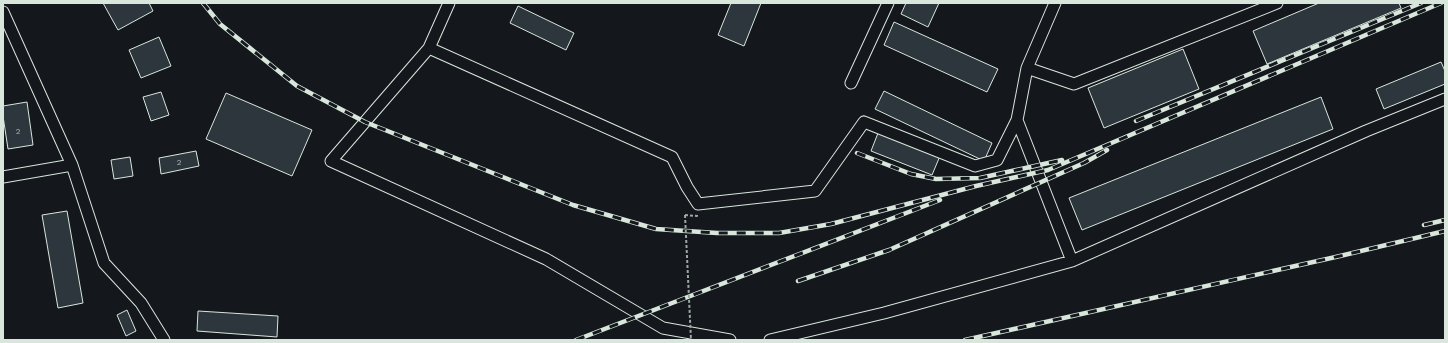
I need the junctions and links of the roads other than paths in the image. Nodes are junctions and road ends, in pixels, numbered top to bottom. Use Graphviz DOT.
graph roads {
  1 [pos="449,3"];
  2 [pos="888,3"];
  3 [pos="1055,3"];
  4 [pos="1277,3"];
  5 [pos="3,12"];
  6 [pos="429,48"];
  7 [pos="1027,68"];
  8 [pos="851,83"];
  9 [pos="1445,99"];
  10 [pos="1017,120"];
  11 [pos="72,165"];
  12 [pos="3,177"];
  13 [pos="1072,261"];
  14 [pos="164,340"];
  15 [pos="730,340"];
  16 [pos="770,340"];
  1 -- 6 [label="lane"];
  2 -- 8 [label="lane"];
  3 -- 7 [label="lane"];
  4 -- 7 [label="lane"];
  5 -- 11 [label="lane"];
  6 -- 10 [label="lane"];
  6 -- 15 [label="lane"];
  7 -- 10 [label="lane"];
  9 -- 13 [label="lane"];
  10 -- 13 [label="lane"];
  11 -- 12 [label="lane"];
  11 -- 14 [label="lane"];
  13 -- 16 [label="lane"];
}
